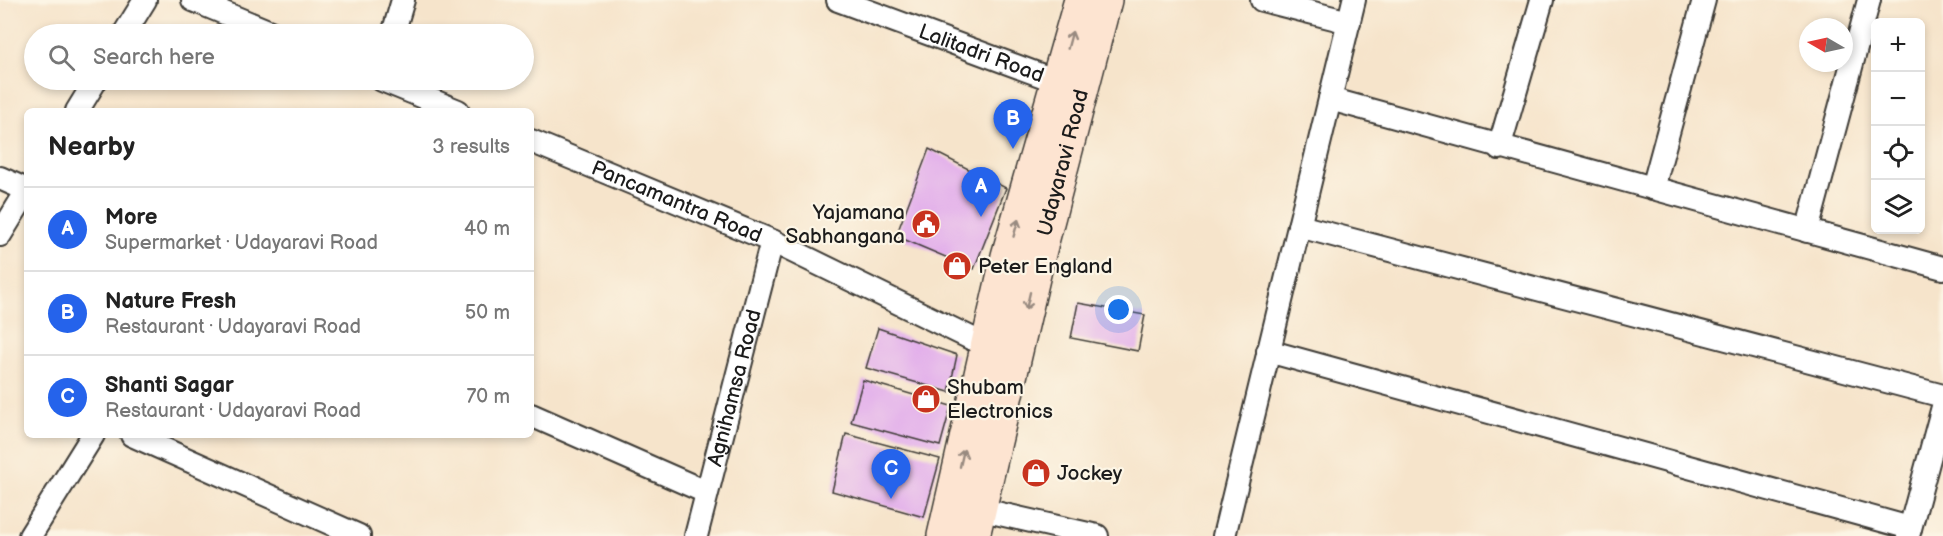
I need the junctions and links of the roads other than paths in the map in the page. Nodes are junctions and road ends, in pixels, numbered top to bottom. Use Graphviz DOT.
graph roads {
  1 [pos="145,0"];
  2 [pos="193,0"];
  3 [pos="403,0"];
  4 [pos="838,0"];
  5 [pos="1081,0"];
  6 [pos="1105,0"];
  7 [pos="1262,0"];
  8 [pos="1542,0"];
  9 [pos="1704,0"];
  10 [pos="1869,0"];
  11 [pos="1351,11"];
  12 [pos="130,24"];
  13 [pos="251,24"];
  14 [pos="396,24"];
  15 [pos="1059,82"];
  16 [pos="90,90"];
  17 [pos="407,90"];
  18 [pos="1330,99"];
  19 [pos="78,108"];
  20 [pos="451,108"];
  21 [pos="534,142"];
  22 [pos="1499,148"];
  23 [pos="0,178"];
  24 [pos="1653,188"];
  25 [pos="24,190"];
  26 [pos="24,196"];
  27 [pos="1299,226"];
  28 [pos="1807,231"];
  29 [pos="0,235"];
  30 [pos="772,241"];
  31 [pos="1943,268"];
  32 [pos="1001,350"];
  33 [pos="1268,351"];
  34 [pos="1943,396"];
  35 [pos="1943,407"];
  36 [pos="534,416"];
  37 [pos="91,438"];
  38 [pos="139,438"];
  39 [pos="706,492"];
  40 [pos="968,516"];
  41 [pos="1909,532"];
  42 [pos="30,536"];
  43 [pos="359,536"];
  44 [pos="696,536"];
  45 [pos="944,536"];
  46 [pos="1096,536"];
  47 [pos="1224,536"];
  1 -- 12 [label="street"];
  2 -- 13 [label="street"];
  3 -- 14 [label="street"];
  4 -- 15 [label="street, Lalitadri Road"];
  15 -- 5 [label="street, Udayaravi Road, one-way"];
  6 -- 32 [label="street, Udayaravi Road, one-way"];
  7 -- 11 [label="street"];
  8 -- 22 [label="street"];
  9 -- 24 [label="street"];
  10 -- 28 [label="street"];
  11 -- 18 [label="street"];
  32 -- 15 [label="street, Udayaravi Road, one-way"];
  16 -- 19 [label="street"];
  17 -- 20 [label="street"];
  18 -- 22 [label="street"];
  18 -- 27 [label="street"];
  21 -- 30 [label="street, Pancamantra Road"];
  22 -- 24 [label="street"];
  23 -- 25 [label="street"];
  24 -- 28 [label="street"];
  26 -- 29 [label="street"];
  27 -- 33 [label="street"];
  27 -- 34 [label="street"];
  28 -- 31 [label="street"];
  30 -- 32 [label="street, Pancamantra Road"];
  30 -- 39 [label="street, Agnihamsa Road"];
  32 -- 40 [label="street, Udayaravi Road"];
  33 -- 41 [label="street"];
  33 -- 47 [label="street"];
  35 -- 41 [label="street"];
  36 -- 39 [label="street"];
  37 -- 42 [label="street"];
  38 -- 43 [label="street"];
  39 -- 44 [label="street, Agnihamsa Road"];
  40 -- 45 [label="street, Udayaravi Road"];
  40 -- 46 [label="street"];
}
